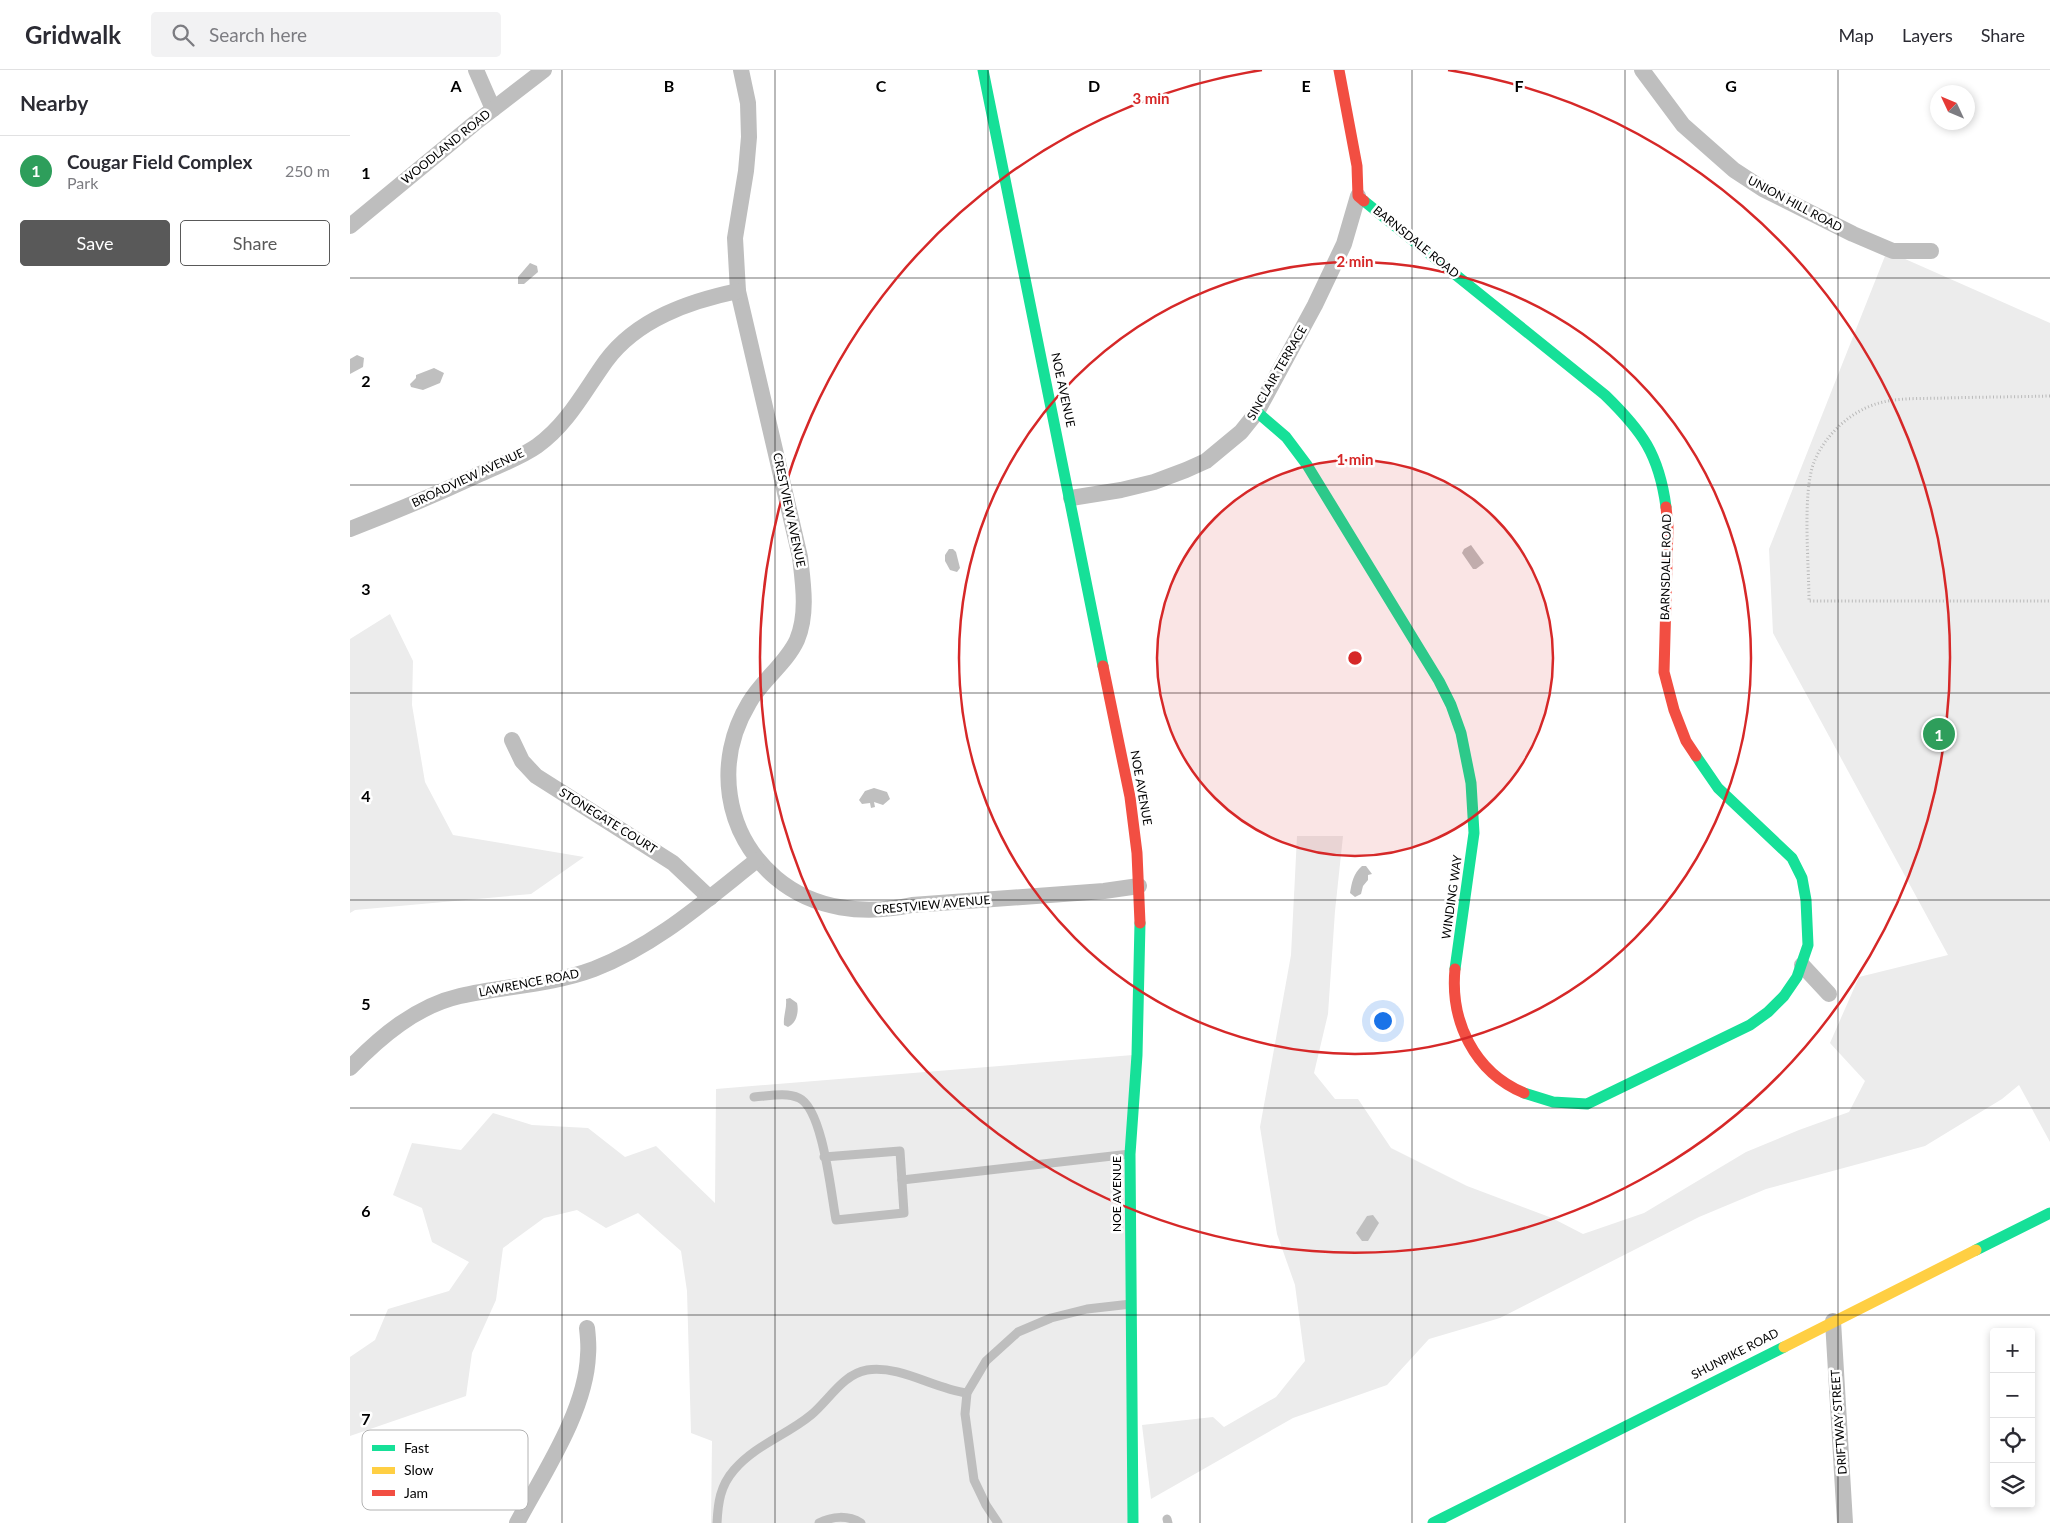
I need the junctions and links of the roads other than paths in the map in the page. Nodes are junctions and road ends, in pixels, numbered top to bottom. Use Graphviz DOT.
graph roads {
  1 [pos="476,70"];
  2 [pos="544,70"];
  3 [pos="742,70"];
  4 [pos="983,70"];
  5 [pos="1339,70"];
  6 [pos="1642,70"];
  7 [pos="493,109"];
  8 [pos="1358,196"];
  9 [pos="350,226"];
  10 [pos="1931,252"];
  11 [pos="738,291"];
  12 [pos="1257,412"];
  13 [pos="1071,498"];
  14 [pos="350,529"];
  15 [pos="512,740"];
  16 [pos="757,860"];
  17 [pos="1140,886"];
  18 [pos="710,898"];
  19 [pos="1802,965"];
  20 [pos="1829,994"];
  21 [pos="350,1068"];
  22 [pos="754,1098"];
  23 [pos="1130,1154"];
  24 [pos="824,1157"];
  25 [pos="902,1180"];
  26 [pos="2050,1212"];
  27 [pos="1131,1304"];
  28 [pos="1833,1321"];
  29 [pos="587,1328"];
  30 [pos="967,1392"];
  31 [pos="528,1502"];
  32 [pos="524,1510"];
  33 [pos="517,1523"];
  34 [pos="717,1523"];
  35 [pos="819,1523"];
  36 [pos="861,1523"];
  37 [pos="998,1523"];
  38 [pos="1132,1523"];
  39 [pos="1433,1523"];
  40 [pos="1846,1523"];
  1 -- 7 [label="street"];
  2 -- 7 [label="street, WOODLAND ROAD"];
  3 -- 11 [label="street, CRESTVIEW AVENUE"];
  4 -- 13 [label="street, NOE AVENUE"];
  5 -- 8 [label="street"];
  6 -- 10 [label="street, UNION HILL ROAD"];
  7 -- 9 [label="street, WOODLAND ROAD"];
  8 -- 12 [label="street, SINCLAIR TERRACE"];
  8 -- 19 [label="street, BARNSDALE ROAD"];
  11 -- 14 [label="street, BROADVIEW AVENUE"];
  11 -- 16 [label="street, CRESTVIEW AVENUE"];
  12 -- 13 [label="street, SINCLAIR TERRACE"];
  12 -- 19 [label="street, WINDING WAY"];
  13 -- 17 [label="street, NOE AVENUE"];
  15 -- 18 [label="street, STONEGATE COURT"];
  16 -- 17 [label="street, CRESTVIEW AVENUE"];
  16 -- 18 [label="street, LAWRENCE ROAD"];
  17 -- 23 [label="street, NOE AVENUE"];
  18 -- 21 [label="street, LAWRENCE ROAD"];
  19 -- 20 [label="street"];
  22 -- 24 [label="lane"];
  23 -- 25 [label="lane"];
  23 -- 27 [label="street, NOE AVENUE"];
  24 -- 25 [label="lane"];
  24 -- 25 [label="lane"];
  26 -- 28 [label="street, SHUNPIKE ROAD"];
  27 -- 30 [label="lane"];
  27 -- 38 [label="street, NOE AVENUE"];
  28 -- 39 [label="street, SHUNPIKE ROAD"];
  28 -- 40 [label="street, DRIFTWAY STREET"];
  29 -- 31 [label="street"];
  30 -- 34 [label="lane"];
  30 -- 37 [label="lane"];
  32 -- 33 [label="street"];
  35 -- 36 [label="lane"];
}
